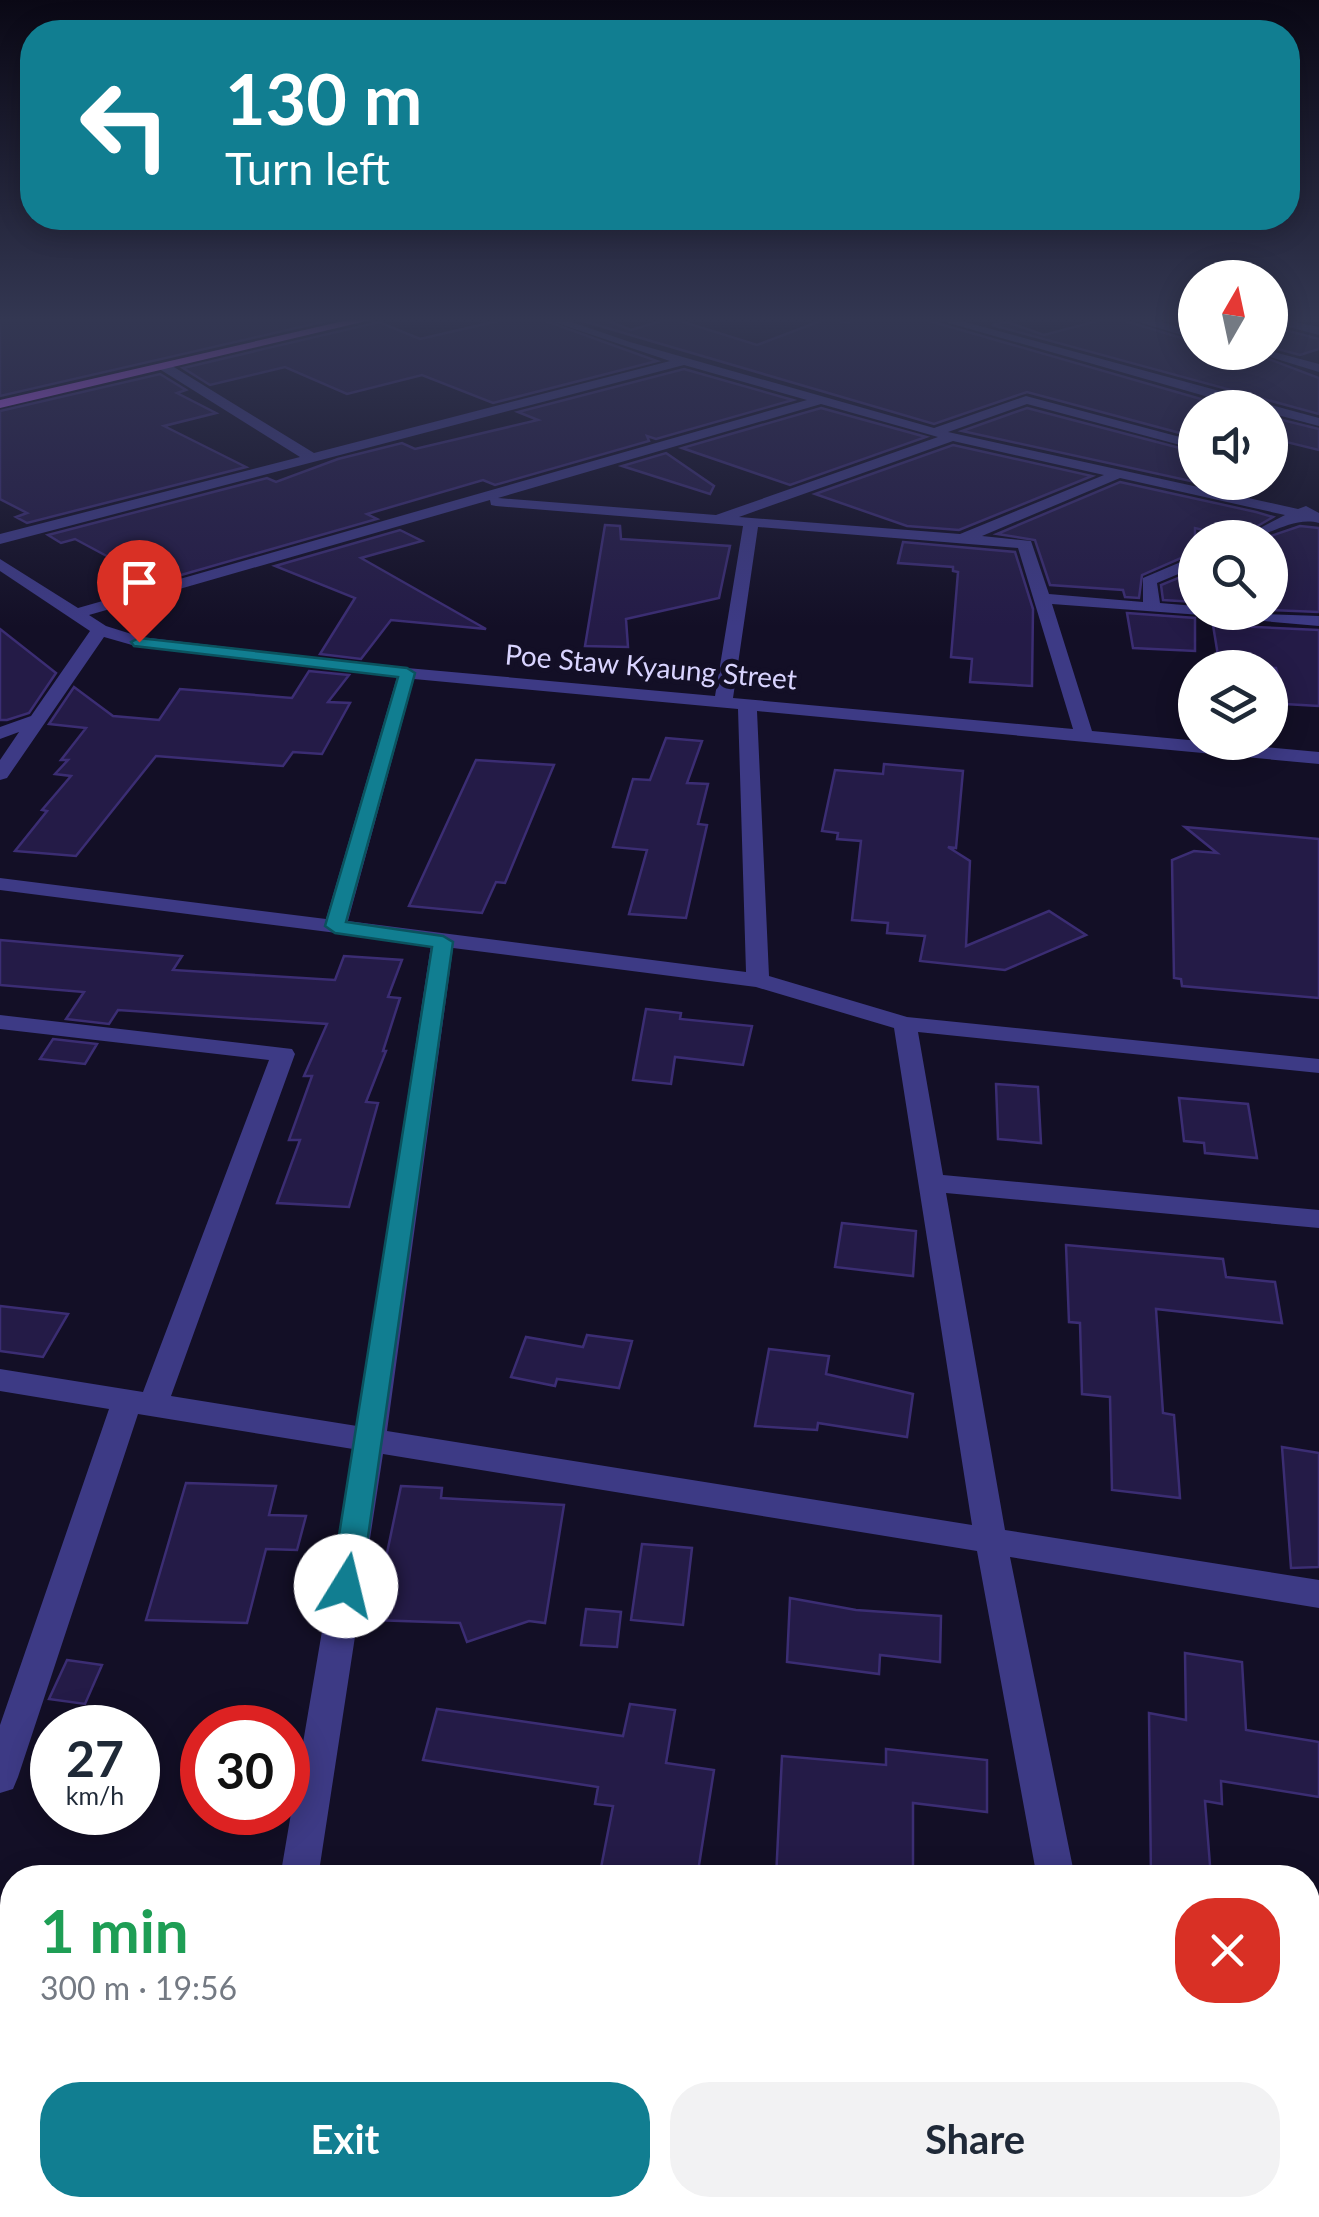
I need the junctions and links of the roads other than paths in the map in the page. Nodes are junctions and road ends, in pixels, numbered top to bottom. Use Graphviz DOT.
graph roads {
  1 [pos="251,420"];
  2 [pos="457,420"];
  3 [pos="752,420"];
  4 [pos="894,420"];
  5 [pos="967,420"];
  6 [pos="1103,420"];
  7 [pos="934,432"];
  8 [pos="952,436"];
  9 [pos="1178,440"];
  10 [pos="312,458"];
  11 [pos="1120,473"];
  12 [pos="480,500"];
  13 [pos="1319,503"];
  14 [pos="1311,515"];
  15 [pos="712,521"];
  16 [pos="752,525"];
  17 [pos="0,539"];
  18 [pos="959,540"];
  19 [pos="0,564"];
  20 [pos="1178,569"];
  21 [pos="1042,598"];
  22 [pos="1152,607"];
  23 [pos="1178,609"];
  24 [pos="76,614"];
  25 [pos="1288,618"];
  26 [pos="1319,621"];
  27 [pos="100,630"];
  28 [pos="407,673"];
  29 [pos="724,700"];
  30 [pos="747,702"];
  31 [pos="37,720"];
  32 [pos="0,732"];
  33 [pos="1084,735"];
  34 [pos="1319,758"];
  35 [pos="0,774"];
  36 [pos="0,884"];
  37 [pos="335,926"];
  38 [pos="443,942"];
  39 [pos="758,980"];
  40 [pos="0,1022"];
  41 [pos="905,1024"];
  42 [pos="1319,1066"];
  43 [pos="931,1183"];
  44 [pos="1319,1219"];
  45 [pos="0,1380"];
  46 [pos="140,1403"];
  47 [pos="370,1440"];
  48 [pos="991,1542"];
  49 [pos="1319,1594"];
  50 [pos="0,1777"];
  51 [pos="301,1865"];
  52 [pos="1053,1865"];
  1 -- 10 [label="street"];
  2 -- 10 [label="street"];
  3 -- 12 [label="street"];
  4 -- 7 [label="street"];
  5 -- 7 [label="street"];
  6 -- 9 [label="street"];
  7 -- 8 [label="street"];
  8 -- 11 [label="street"];
  8 -- 15 [label="street"];
  10 -- 17 [label="street"];
  11 -- 14 [label="street"];
  11 -- 18 [label="street"];
  12 -- 15 [label="street"];
  12 -- 24 [label="street"];
  13 -- 14 [label="street"];
  15 -- 16 [label="street"];
  16 -- 18 [label="street"];
  16 -- 29 [label="street"];
  18 -- 21 [label="street"];
  19 -- 24 [label="street, Poe Staw Kyaung Street"];
  20 -- 22 [label="street"];
  21 -- 22 [label="street"];
  21 -- 33 [label="street"];
  22 -- 23 [label="street"];
  24 -- 27 [label="street, Poe Staw Kyaung Street"];
  25 -- 26 [label="street"];
  27 -- 28 [label="street, Poe Staw Kyaung Street"];
  27 -- 31 [label="street"];
  28 -- 29 [label="street, Poe Staw Kyaung Street"];
  28 -- 37 [label="street"];
  29 -- 30 [label="street, Poe Staw Kyaung Street"];
  30 -- 33 [label="street, Poe Staw Kyaung Street"];
  30 -- 39 [label="street"];
  31 -- 32 [label="street"];
  31 -- 35 [label="street"];
  33 -- 34 [label="street, Poe Staw Kyaung Street"];
  36 -- 37 [label="street"];
  37 -- 38 [label="street"];
  38 -- 39 [label="street"];
  38 -- 47 [label="street"];
  39 -- 41 [label="street"];
  40 -- 46 [label="street"];
  41 -- 42 [label="street"];
  41 -- 43 [label="street"];
  43 -- 44 [label="street"];
  43 -- 48 [label="street"];
  45 -- 46 [label="street"];
  46 -- 47 [label="street"];
  46 -- 50 [label="street"];
  47 -- 48 [label="street"];
  47 -- 51 [label="street"];
  48 -- 49 [label="street"];
  48 -- 52 [label="street"];
}
